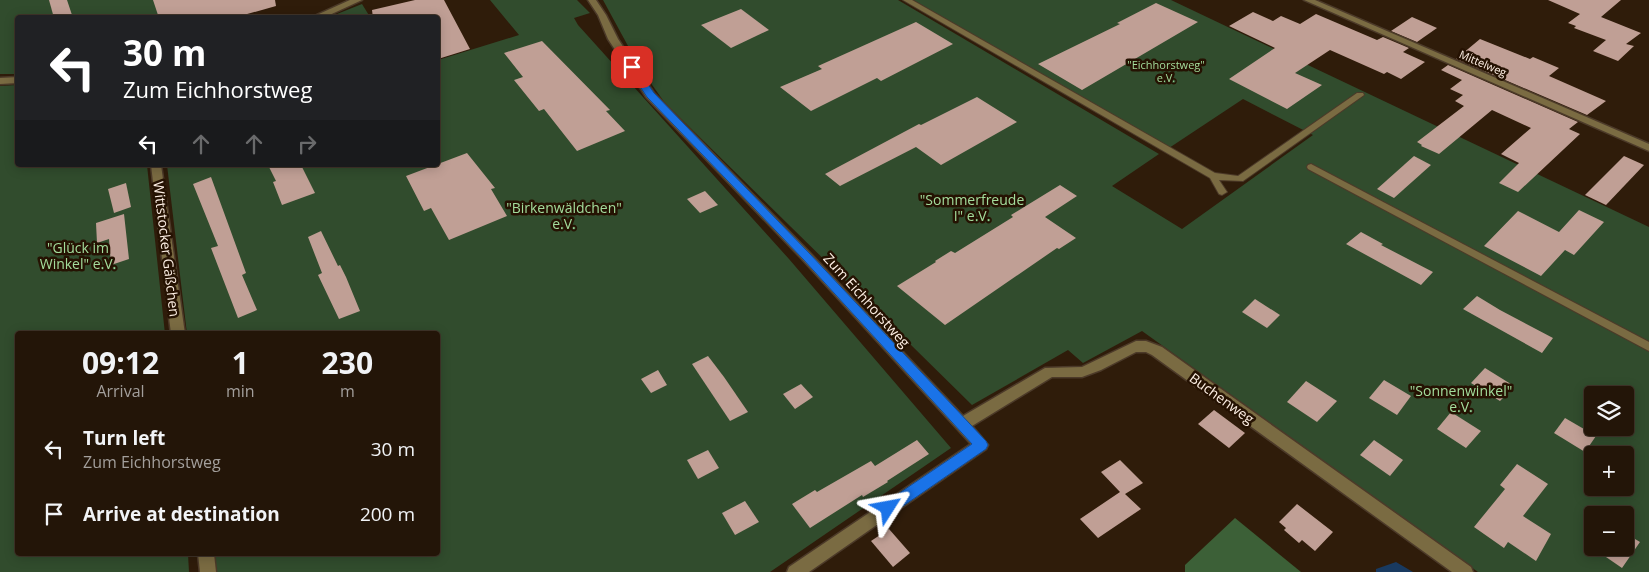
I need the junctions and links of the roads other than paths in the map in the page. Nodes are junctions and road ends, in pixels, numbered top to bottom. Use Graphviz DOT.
graph roads {
  1 [pos="358,0"];
  2 [pos="592,0"];
  3 [pos="907,0"];
  4 [pos="1308,0"];
  5 [pos="321,15"];
  6 [pos="15,80"];
  7 [pos="0,81"];
  8 [pos="1360,95"];
  9 [pos="1649,148"];
  10 [pos="156,167"];
  11 [pos="1311,167"];
  12 [pos="1213,176"];
  13 [pos="1222,192"];
  14 [pos="178,331"];
  15 [pos="1649,346"];
  16 [pos="961,425"];
  17 [pos="206,556"];
  18 [pos="208,572"];
  19 [pos="795,572"];
  20 [pos="1465,572"];
  1 -- 5 [label="street"];
  2 -- 16 [label="street, Zum Eichhorstweg"];
  3 -- 12 [label="lane"];
  4 -- 9 [label="street, Mittelweg"];
  6 -- 7 [label="street"];
  8 -- 12 [label="lane"];
  10 -- 14 [label="street, Wittstocker Gäßchen"];
  11 -- 15 [label="lane"];
  12 -- 13 [label="lane"];
  16 -- 19 [label="street, Zum Eichhorstweg"];
  16 -- 20 [label="street, Buchenweg"];
  17 -- 18 [label="street"];
}
